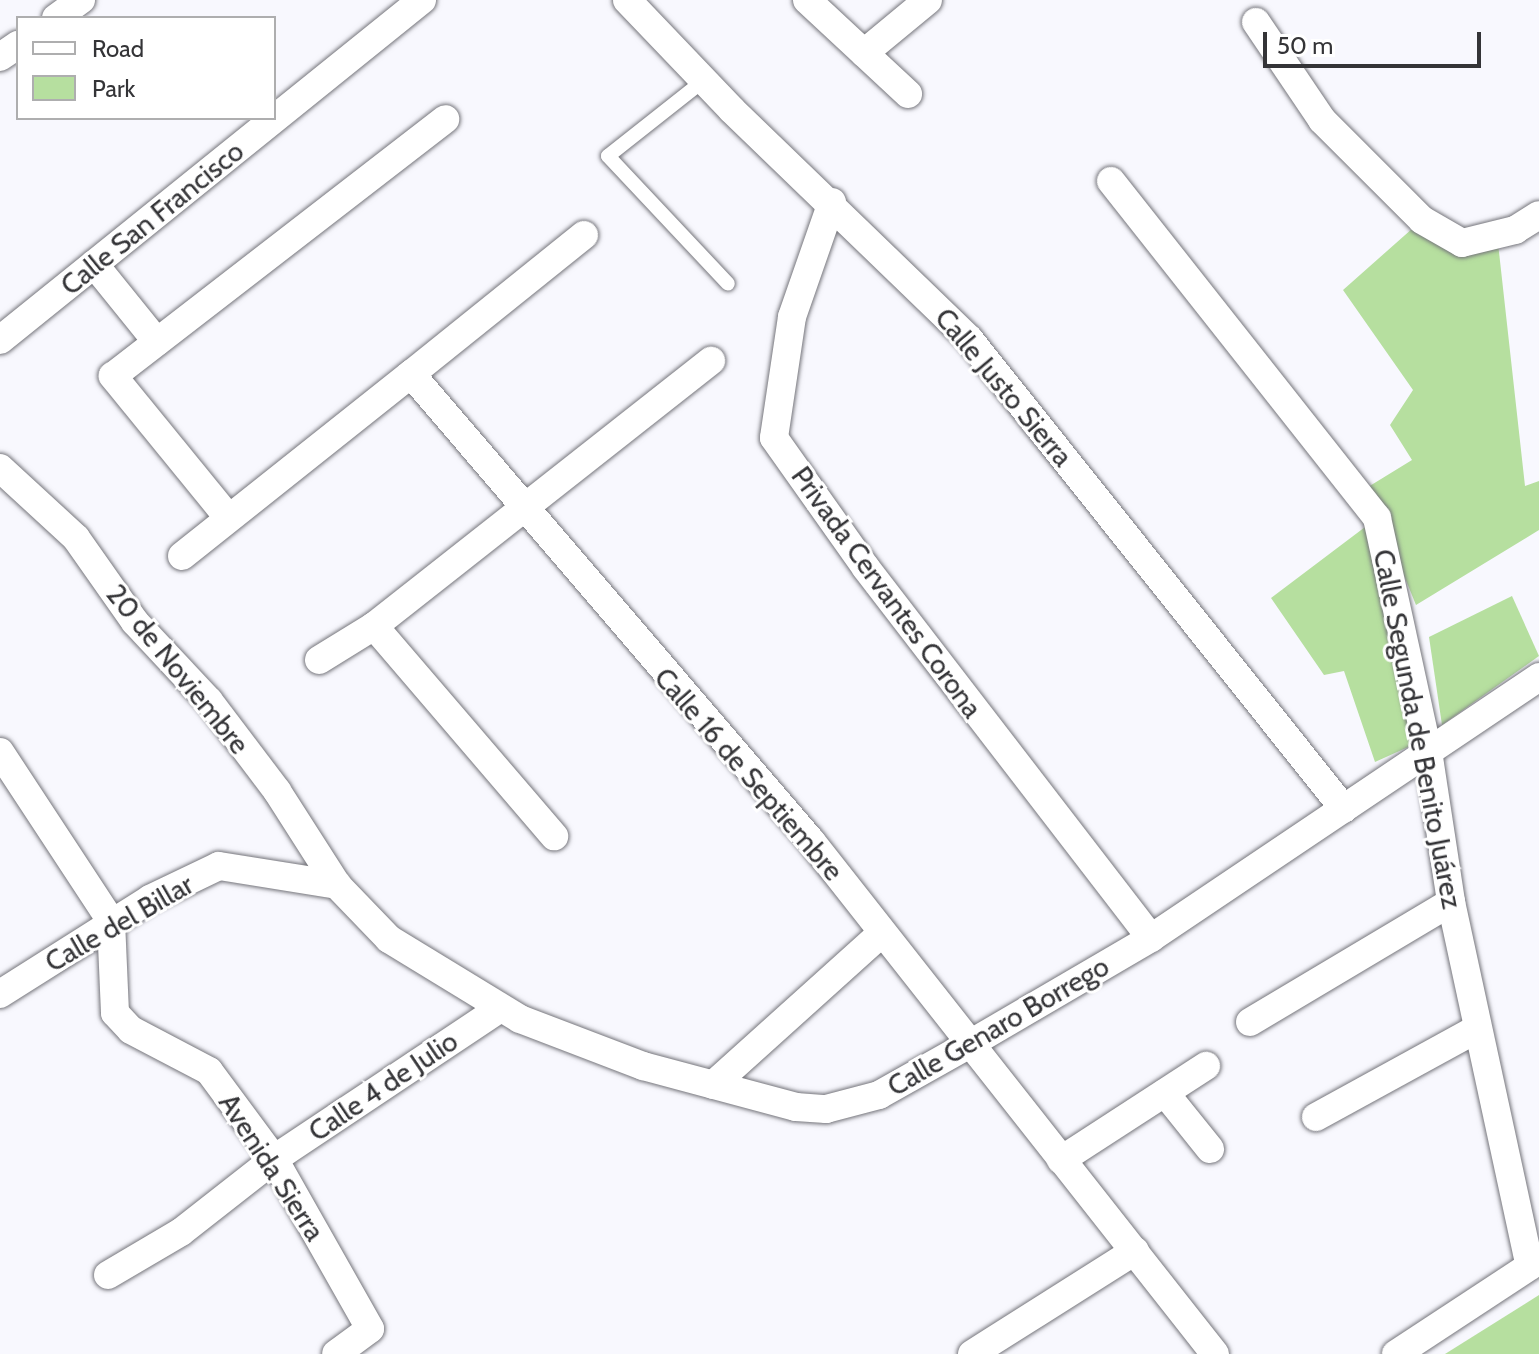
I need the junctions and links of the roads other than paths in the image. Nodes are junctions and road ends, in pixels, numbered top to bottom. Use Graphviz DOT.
graph roads {
  1 [pos="81,0"];
  2 [pos="627,0"];
  3 [pos="807,0"];
  4 [pos="928,0"];
  5 [pos="419,2"];
  6 [pos="59,16"];
  7 [pos="1256,22"];
  8 [pos="864,53"];
  9 [pos="703,81"];
  10 [pos="908,94"];
  11 [pos="276,117"];
  12 [pos="445,119"];
  13 [pos="273,120"];
  14 [pos="1111,181"];
  15 [pos="832,202"];
  16 [pos="1539,215"];
  17 [pos="584,235"];
  18 [pos="94,264"];
  19 [pos="728,284"];
  20 [pos="0,340"];
  21 [pos="157,342"];
  22 [pos="711,361"];
  23 [pos="411,374"];
  24 [pos="0,468"];
  25 [pos="522,505"];
  26 [pos="227,516"];
  27 [pos="182,556"];
  28 [pos="374,626"];
  29 [pos="319,660"];
  30 [pos="1539,677"];
  31 [pos="1428,751"];
  32 [pos="0,752"];
  33 [pos="1344,809"];
  34 [pos="554,836"];
  35 [pos="337,885"];
  36 [pos="1451,902"];
  37 [pos="111,921"];
  38 [pos="882,933"];
  39 [pos="1151,938"];
  40 [pos="0,994"];
  41 [pos="500,1008"];
  42 [pos="1250,1022"];
  43 [pos="1477,1029"];
  44 [pos="968,1045"];
  45 [pos="1206,1066"];
  46 [pos="713,1085"];
  47 [pos="1165,1093"];
  48 [pos="1316,1117"];
  49 [pos="1210,1149"];
  50 [pos="274,1159"];
  51 [pos="1061,1160"];
  52 [pos="1135,1251"];
  53 [pos="1535,1263"];
  54 [pos="108,1275"];
  55 [pos="336,1354"];
  56 [pos="972,1354"];
  57 [pos="1215,1354"];
  58 [pos="1396,1354"];
  1 -- 6 [label="street"];
  2 -- 9 [label="street, Calle Justo Sierra"];
  3 -- 8 [label="street"];
  4 -- 8 [label="street"];
  5 -- 11 [label="street, Calle San Francisco"];
  7 -- 16 [label="street"];
  8 -- 10 [label="street"];
  9 -- 15 [label="street, Calle Justo Sierra"];
  9 -- 19 [label="lane"];
  12 -- 21 [label="street"];
  13 -- 18 [label="street, Calle San Francisco"];
  14 -- 31 [label="street, Calle Segunda de Benito Juárez"];
  15 -- 33 [label="street, Calle Justo Sierra"];
  15 -- 39 [label="street, Privada Cervantes Corona"];
  17 -- 23 [label="street"];
  18 -- 20 [label="street, Calle San Francisco"];
  18 -- 21 [label="street"];
  21 -- 26 [label="street"];
  22 -- 25 [label="street"];
  23 -- 25 [label="street, Calle 16 de Septiembre"];
  23 -- 26 [label="street"];
  24 -- 35 [label="street, 20 de Noviembre"];
  25 -- 28 [label="street"];
  25 -- 38 [label="street, Calle 16 de Septiembre"];
  26 -- 27 [label="street"];
  28 -- 29 [label="street"];
  28 -- 34 [label="street"];
  30 -- 31 [label="street, Calle Genaro Borrego"];
  31 -- 33 [label="street, Calle Genaro Borrego"];
  31 -- 36 [label="street, Calle Segunda de Benito Juárez"];
  32 -- 37 [label="street"];
  33 -- 39 [label="street, Calle Genaro Borrego"];
  35 -- 37 [label="street, Calle del Billar"];
  35 -- 41 [label="street, Calle Genaro Borrego"];
  36 -- 42 [label="street"];
  36 -- 43 [label="street, Calle Segunda de Benito Juárez"];
  37 -- 40 [label="street, Calle del Billar"];
  37 -- 50 [label="street, Avenida Sierra"];
  38 -- 44 [label="street, Calle 16 de Septiembre"];
  38 -- 46 [label="street"];
  39 -- 44 [label="street, Calle Genaro Borrego"];
  41 -- 46 [label="street, Calle Genaro Borrego"];
  41 -- 50 [label="street, Calle 4 de Julio"];
  43 -- 48 [label="street"];
  43 -- 53 [label="street, Calle Segunda de Benito Juárez"];
  44 -- 46 [label="street, Calle Genaro Borrego"];
  44 -- 51 [label="street, Calle 16 de Septiembre"];
  45 -- 47 [label="street"];
  47 -- 49 [label="street"];
  47 -- 51 [label="street"];
  50 -- 54 [label="street, Calle 4 de Julio"];
  50 -- 55 [label="street, Avenida Sierra"];
  51 -- 52 [label="street, Calle 16 de Septiembre"];
  52 -- 56 [label="street"];
  52 -- 57 [label="street, Calle 16 de Septiembre"];
  53 -- 58 [label="street"];
}
